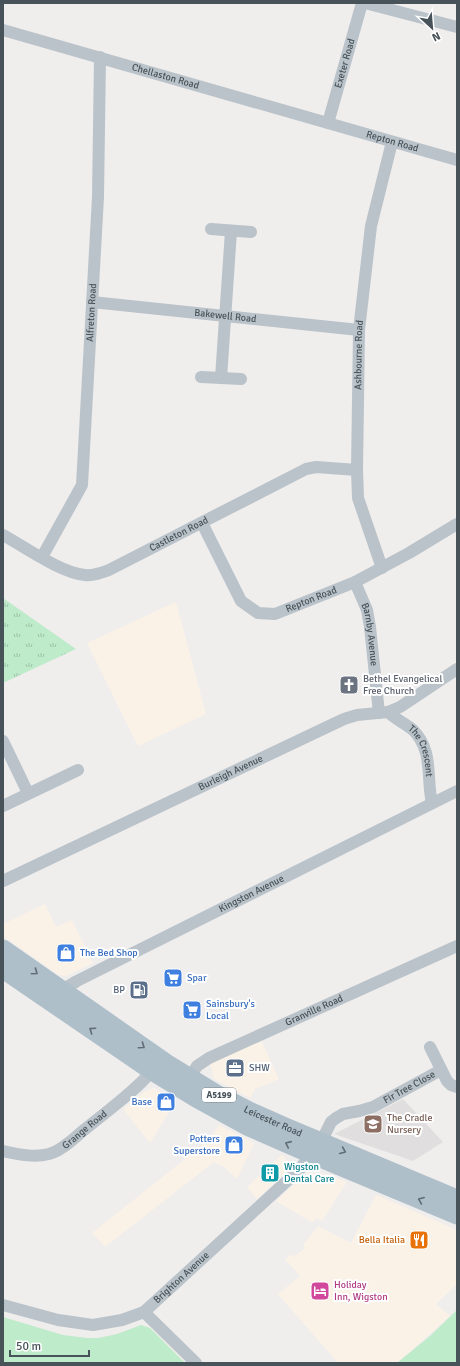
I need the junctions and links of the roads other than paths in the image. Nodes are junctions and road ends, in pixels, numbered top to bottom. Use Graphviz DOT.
graph roads {
  1 [pos="363,3"];
  2 [pos="457,28"];
  3 [pos="3,30"];
  4 [pos="100,57"];
  5 [pos="328,123"];
  6 [pos="392,142"];
  7 [pos="457,160"];
  8 [pos="211,229"];
  9 [pos="231,231"];
  10 [pos="251,232"];
  11 [pos="92,302"];
  12 [pos="225,317"];
  13 [pos="359,330"];
  14 [pos="201,377"];
  15 [pos="221,378"];
  16 [pos="241,380"];
  17 [pos="357,470"];
  18 [pos="202,523"];
  19 [pos="457,524"];
  20 [pos="3,535"];
  21 [pos="42,557"];
  22 [pos="382,568"];
  23 [pos="355,582"];
  24 [pos="457,669"];
  25 [pos="383,712"];
  26 [pos="3,742"];
  27 [pos="78,770"];
  28 [pos="457,790"];
  29 [pos="28,794"];
  30 [pos="432,803"];
  31 [pos="3,806"];
  32 [pos="3,882"];
  33 [pos="457,946"];
  34 [pos="3,949"];
  35 [pos="3,969"];
  36 [pos="57,997"];
  37 [pos="430,1047"];
  38 [pos="441,1070"];
  39 [pos="152,1071"];
  40 [pos="186,1084"];
  41 [pos="457,1087"];
  42 [pos="316,1148"];
  43 [pos="3,1150"];
  44 [pos="457,1199"];
  45 [pos="457,1215"];
  46 [pos="3,1305"];
  47 [pos="144,1312"];
  48 [pos="196,1363"];
  1 -- 2 [label="street"];
  1 -- 5 [label="street, Exeter Road"];
  3 -- 4 [label="street, Chellaston Road"];
  4 -- 5 [label="street, Chellaston Road"];
  4 -- 11 [label="street, Alfreton Road"];
  5 -- 6 [label="street, Repton Road"];
  6 -- 7 [label="street, Repton Road"];
  6 -- 13 [label="street, Ashbourne Road"];
  8 -- 9 [label="street"];
  9 -- 10 [label="street"];
  9 -- 12 [label="street"];
  11 -- 12 [label="street, Bakewell Road"];
  11 -- 21 [label="street, Alfreton Road"];
  12 -- 13 [label="street, Bakewell Road"];
  12 -- 15 [label="street"];
  13 -- 17 [label="street, Ashbourne Road"];
  14 -- 15 [label="street"];
  15 -- 16 [label="street"];
  17 -- 18 [label="street, Castleton Road"];
  17 -- 22 [label="street, Ashbourne Road"];
  18 -- 21 [label="street, Castleton Road"];
  18 -- 23 [label="street, Repton Road"];
  19 -- 22 [label="street, Repton Road"];
  20 -- 21 [label="street, Castleton Road"];
  22 -- 23 [label="street, Repton Road"];
  23 -- 25 [label="street, Barnby Avenue"];
  24 -- 25 [label="street, Burleigh Avenue"];
  25 -- 30 [label="street, The Crescent"];
  25 -- 32 [label="street, Burleigh Avenue"];
  26 -- 29 [label="street"];
  27 -- 29 [label="street"];
  28 -- 30 [label="street, Kingston Avenue"];
  29 -- 31 [label="street"];
  30 -- 36 [label="street, Kingston Avenue"];
  33 -- 40 [label="street, Granville Road"];
  34 -- 36 [label="main road, Leicester Road / A5199, one-way"];
  35 -- 36 [label="main road, Leicester Road / A5199"];
  39 -- 36 [label="main road, Leicester Road / A5199, one-way"];
  36 -- 40 [label="main road, Leicester Road / A5199, one-way"];
  37 -- 38 [label="street"];
  38 -- 41 [label="street"];
  38 -- 42 [label="street, Fir Tree Close"];
  39 -- 40 [label="main road, Leicester Road / A5199"];
  39 -- 43 [label="street, Grange Road"];
  40 -- 42 [label="main road, Leicester Road / A5199"];
  42 -- 44 [label="main road, Leicester Road / A5199, one-way"];
  45 -- 42 [label="main road, Leicester Road / A5199, one-way"];
  42 -- 47 [label="street, Brighton Avenue"];
  46 -- 47 [label="street, Brighton Avenue"];
  47 -- 48 [label="street"];
}
